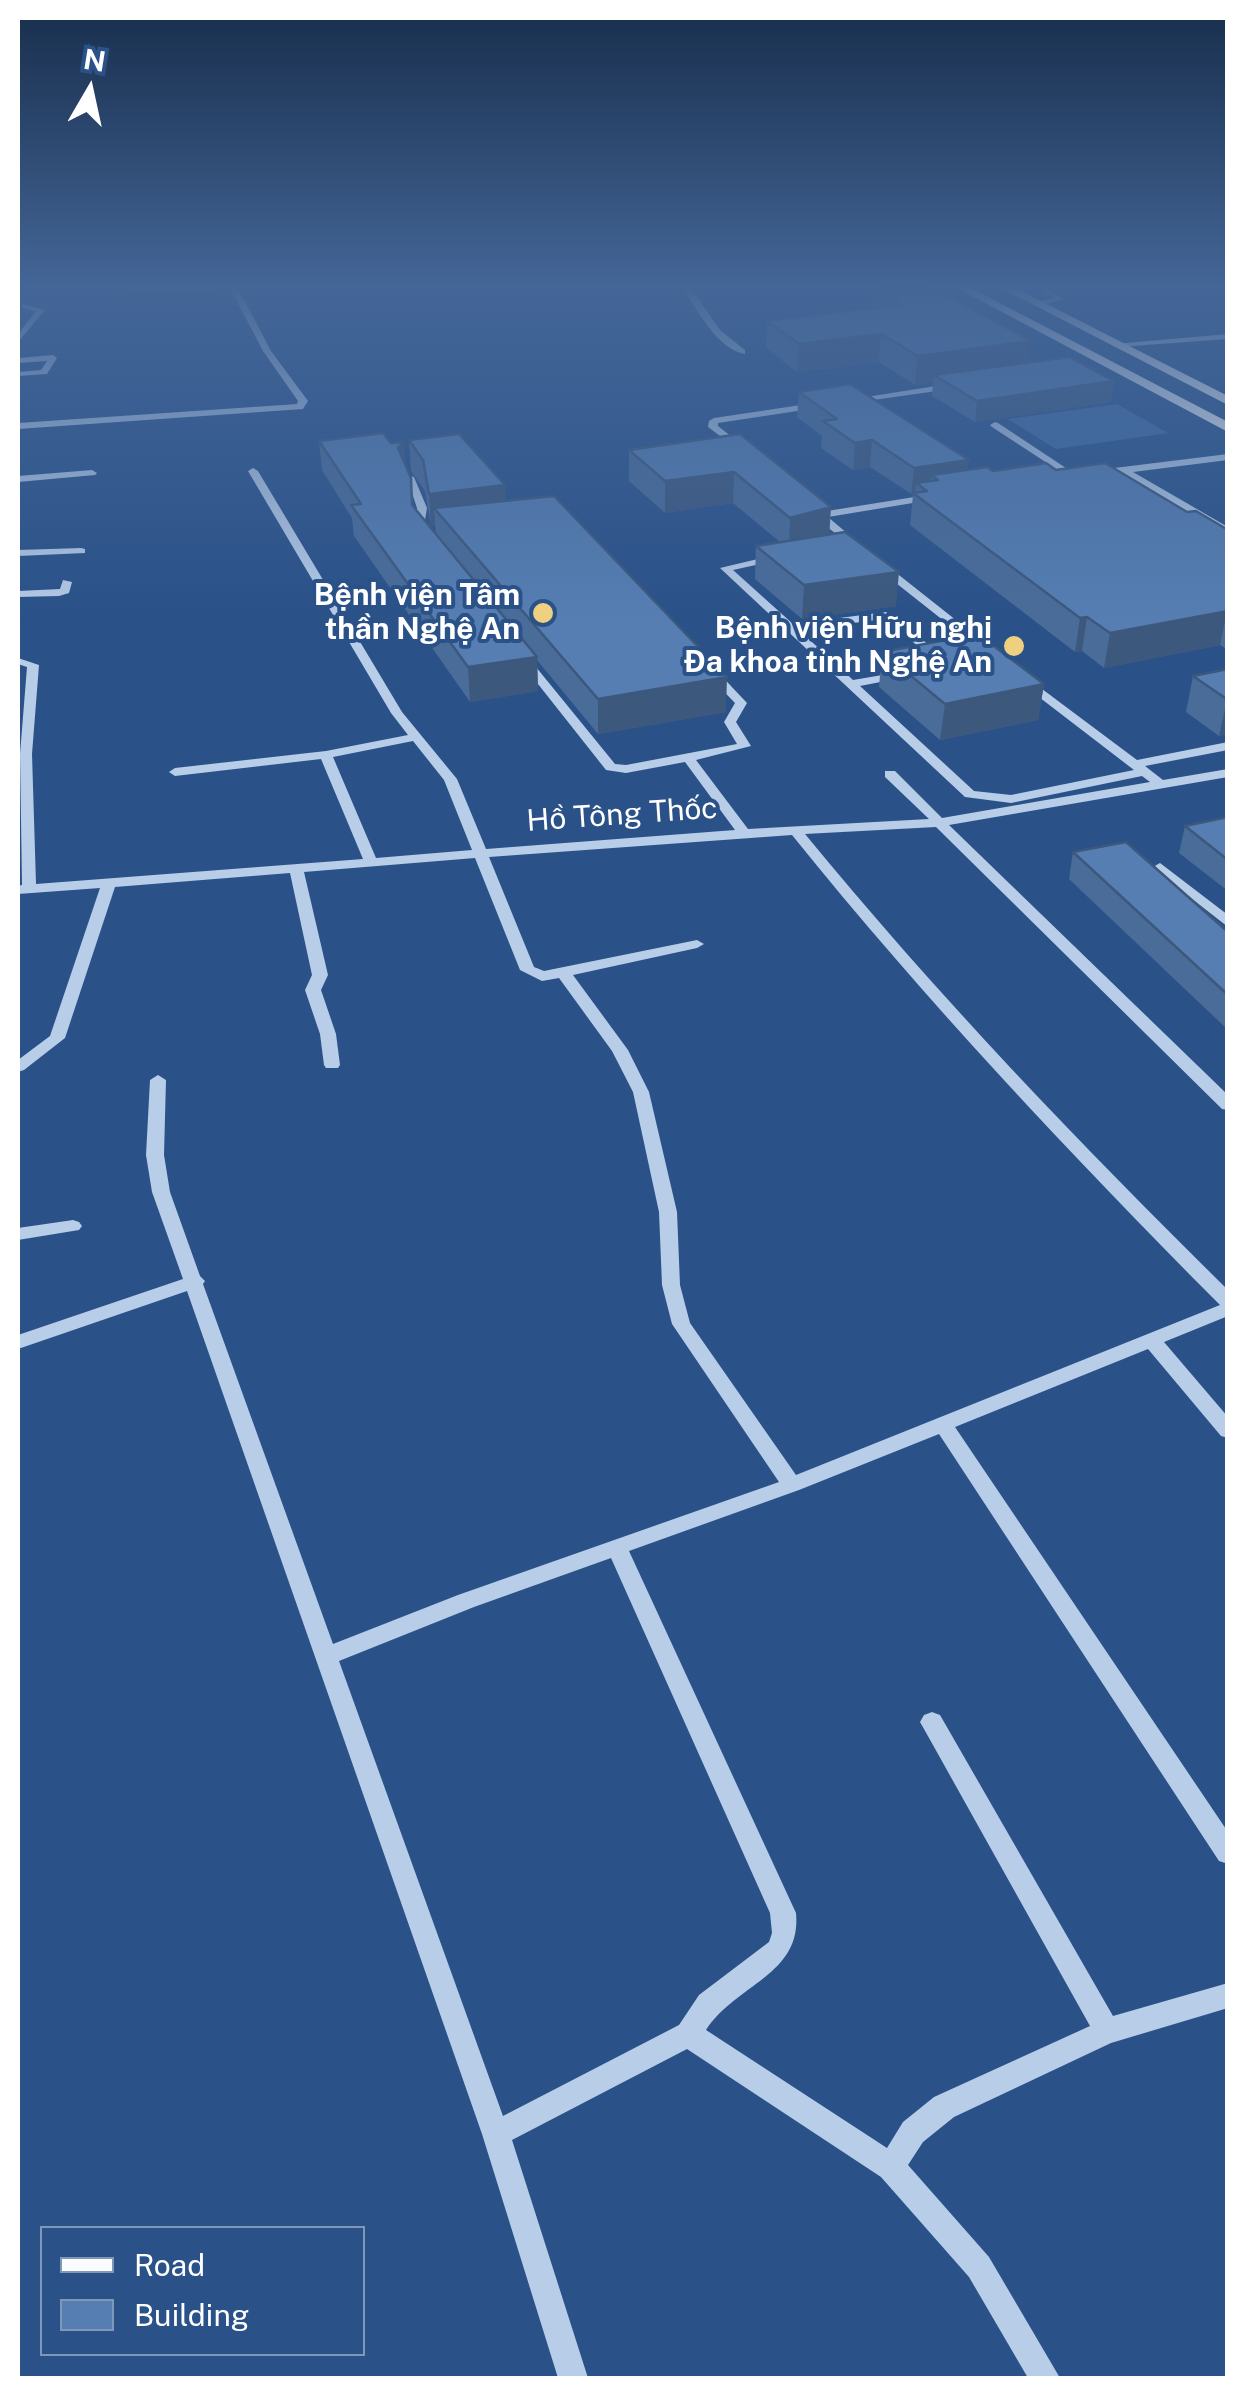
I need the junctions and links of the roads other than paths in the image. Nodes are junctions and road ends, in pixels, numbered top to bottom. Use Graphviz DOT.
graph roads {
  1 [pos="302,400"];
  2 [pos="861,400"];
  3 [pos="1175,400"];
  4 [pos="996,424"];
  5 [pos="18,426"];
  6 [pos="1228,428"];
  7 [pos="1228,457"];
  8 [pos="1211,458"];
  9 [pos="755,460"];
  10 [pos="1228,468"];
  11 [pos="1122,470"];
  12 [pos="253,471"];
  13 [pos="92,473"];
  14 [pos="1095,474"];
  15 [pos="1073,476"];
  16 [pos="409,477"];
  17 [pos="18,479"];
  18 [pos="1054,479"];
  19 [pos="1111,483"];
  20 [pos="940,496"];
  21 [pos="811,503"];
  22 [pos="825,514"];
  23 [pos="442,532"];
  24 [pos="1228,532"];
  25 [pos="422,534"];
  26 [pos="1214,541"];
  27 [pos="1228,541"];
  28 [pos="854,544"];
  29 [pos="836,548"];
  30 [pos="435,549"];
  31 [pos="81,551"];
  32 [pos="18,553"];
  33 [pos="799,554"];
  34 [pos="67,582"];
  35 [pos="18,594"];
  36 [pos="792,628"];
  37 [pos="510,642"];
  38 [pos="991,654"];
  39 [pos="18,661"];
  40 [pos="701,662"];
  41 [pos="1022,678"];
  42 [pos="849,684"];
  43 [pos="415,737"];
  44 [pos="1228,746"];
  45 [pos="326,755"];
  46 [pos="688,758"];
  47 [pos="1139,768"];
  48 [pos="175,772"];
  49 [pos="1228,773"];
  50 [pos="890,774"];
  51 [pos="1159,784"];
  52 [pos="935,823"];
  53 [pos="795,830"];
  54 [pos="744,832"];
  55 [pos="479,853"];
  56 [pos="372,862"];
  57 [pos="1160,866"];
  58 [pos="296,868"];
  59 [pos="109,884"];
  60 [pos="24,890"];
  61 [pos="1228,924"];
  62 [pos="697,944"];
  63 [pos="563,973"];
  64 [pos="332,1065"];
  65 [pos="18,1067"];
  66 [pos="158,1080"];
  67 [pos="1228,1105"];
  68 [pos="73,1226"];
  69 [pos="18,1234"];
  70 [pos="196,1282"];
  71 [pos="1228,1305"];
  72 [pos="1152,1341"];
  73 [pos="18,1342"];
  74 [pos="942,1423"];
  75 [pos="1228,1430"];
  76 [pos="792,1485"];
  77 [pos="617,1548"];
  78 [pos="326,1656"];
  79 [pos="932,1722"];
  80 [pos="1228,1853"];
  81 [pos="1228,1994"];
  82 [pos="1107,2031"];
  83 [pos="688,2034"];
  84 [pos="496,2134"];
  85 [pos="891,2167"];
  86 [pos="573,2378"];
  87 [pos="1045,2378"];
  1 -- 5 [label="street"];
  2 -- 9 [label="street"];
  3 -- 6 [label="main road"];
  4 -- 15 [label="street"];
  7 -- 8 [label="street"];
  8 -- 10 [label="street"];
  8 -- 11 [label="street"];
  11 -- 14 [label="street"];
  11 -- 24 [label="street"];
  12 -- 43 [label="street"];
  13 -- 17 [label="street"];
  14 -- 15 [label="street"];
  14 -- 19 [label="street"];
  15 -- 18 [label="street"];
  16 -- 25 [label="street"];
  20 -- 22 [label="street"];
  21 -- 22 [label="street"];
  22 -- 28 [label="street"];
  23 -- 25 [label="street"];
  25 -- 30 [label="street"];
  26 -- 27 [label="street"];
  28 -- 29 [label="street"];
  28 -- 38 [label="street"];
  31 -- 32 [label="street"];
  33 -- 36 [label="street"];
  34 -- 35 [label="street"];
  36 -- 42 [label="street"];
  36 -- 42 [label="street"];
  37 -- 46 [label="street"];
  39 -- 60 [label="street"];
  40 -- 46 [label="street"];
  41 -- 47 [label="street"];
  42 -- 47 [label="street"];
  43 -- 45 [label="street"];
  43 -- 55 [label="street"];
  44 -- 47 [label="street"];
  45 -- 48 [label="street"];
  45 -- 56 [label="street"];
  46 -- 54 [label="street"];
  47 -- 51 [label="street"];
  49 -- 51 [label="street, Hồ Tông Thốc"];
  50 -- 52 [label="street"];
  51 -- 52 [label="street, Hồ Tông Thốc"];
  52 -- 53 [label="street, Hồ Tông Thốc"];
  52 -- 67 [label="street"];
  53 -- 54 [label="street, Hồ Tông Thốc"];
  53 -- 71 [label="street"];
  54 -- 55 [label="street, Hồ Tông Thốc"];
  55 -- 56 [label="street, Hồ Tông Thốc"];
  55 -- 63 [label="street"];
  56 -- 58 [label="street, Hồ Tông Thốc"];
  57 -- 61 [label="street"];
  58 -- 59 [label="street, Hồ Tông Thốc"];
  58 -- 64 [label="street"];
  59 -- 60 [label="street, Hồ Tông Thốc"];
  59 -- 65 [label="street"];
  62 -- 63 [label="street"];
  63 -- 76 [label="street"];
  66 -- 70 [label="street"];
  68 -- 69 [label="street"];
  70 -- 73 [label="street"];
  70 -- 78 [label="street"];
  71 -- 72 [label="street"];
  72 -- 74 [label="street"];
  72 -- 75 [label="street"];
  74 -- 76 [label="street"];
  74 -- 80 [label="street"];
  76 -- 77 [label="street"];
  77 -- 78 [label="street"];
  77 -- 83 [label="street"];
  78 -- 84 [label="street"];
  79 -- 82 [label="street"];
  81 -- 82 [label="street"];
  82 -- 85 [label="street"];
  83 -- 84 [label="street"];
  83 -- 85 [label="street"];
  84 -- 86 [label="street"];
  85 -- 87 [label="street"];
}
